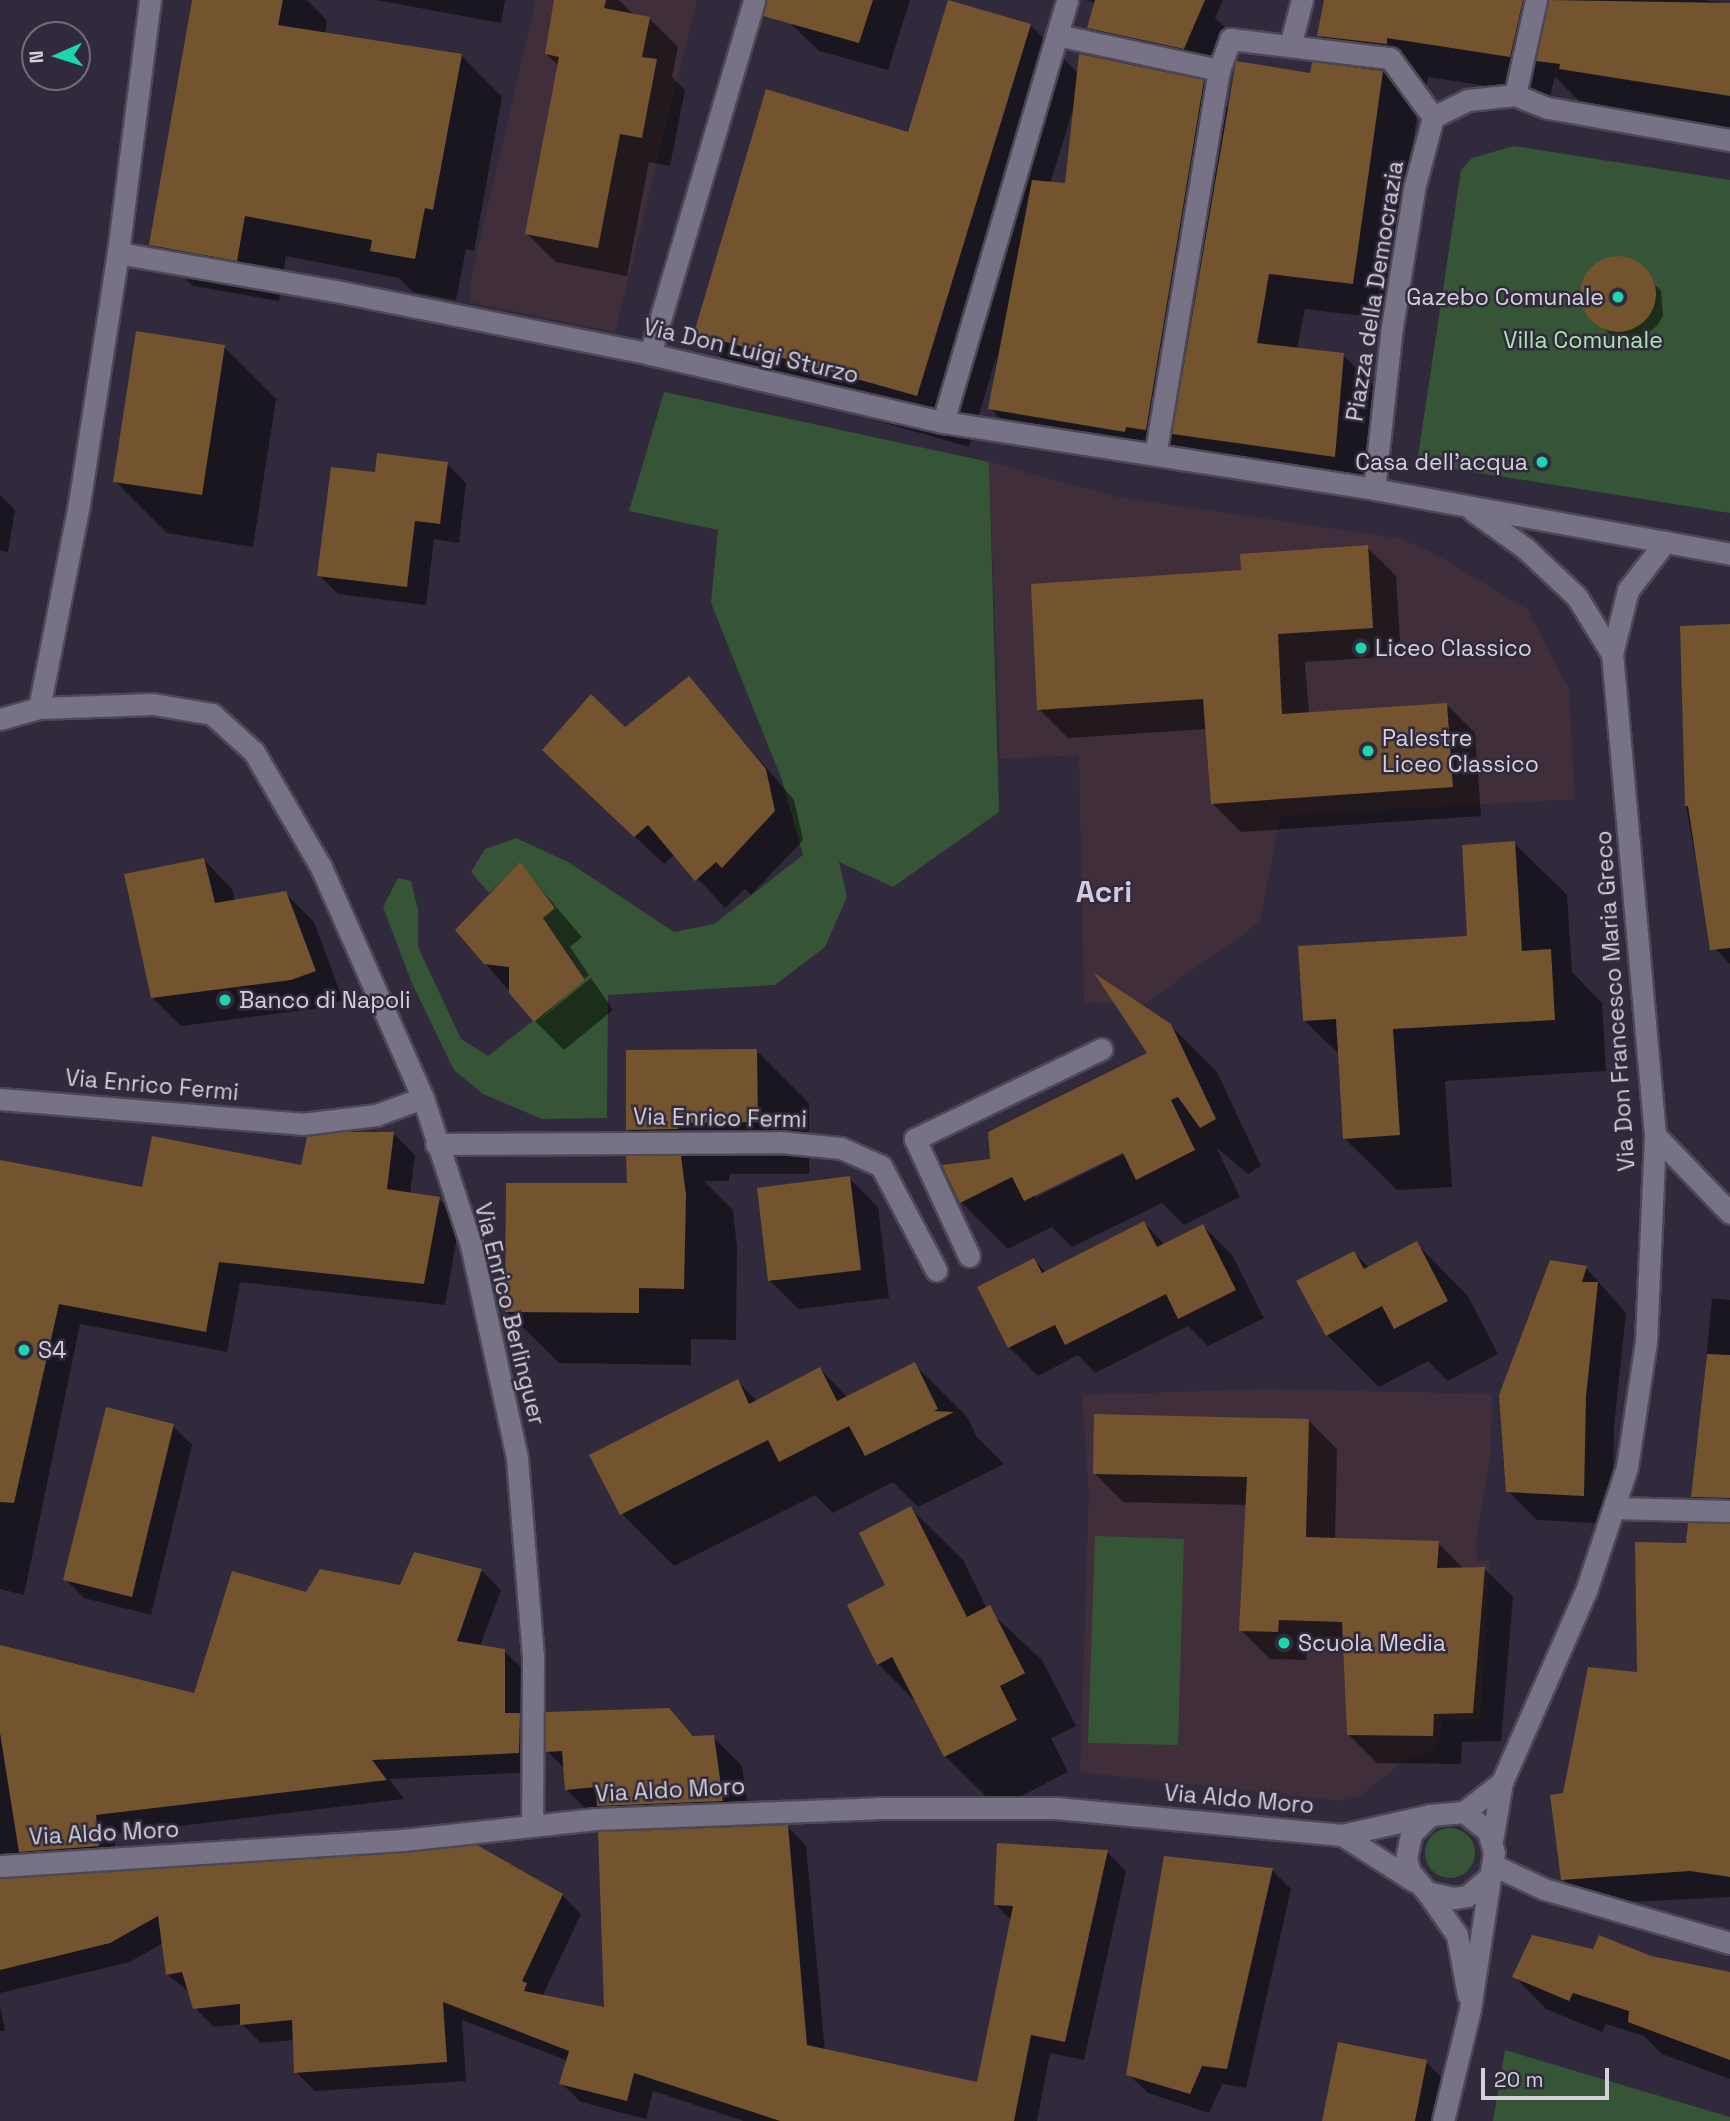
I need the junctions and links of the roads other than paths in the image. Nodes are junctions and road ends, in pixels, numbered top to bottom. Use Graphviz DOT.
graph roads {
  1 [pos="150,0"];
  2 [pos="754,0"];
  3 [pos="1068,0"];
  4 [pos="1302,0"];
  5 [pos="1536,0"];
  6 [pos="1057,34"];
  7 [pos="1290,46"];
  8 [pos="1219,70"];
  9 [pos="1515,95"];
  10 [pos="1433,117"];
  11 [pos="1730,140"];
  12 [pos="118,253"];
  13 [pos="650,354"];
  14 [pos="943,422"];
  15 [pos="1155,455"];
  16 [pos="1374,489"];
  17 [pos="1468,508"];
  18 [pos="1665,542"];
  19 [pos="1730,554"];
  20 [pos="1612,654"];
  21 [pos="39,708"];
  22 [pos="0,719"];
  23 [pos="1101,1049"];
  24 [pos="423,1098"];
  25 [pos="0,1099"];
  26 [pos="1655,1135"];
  27 [pos="436,1144"];
  28 [pos="1730,1213"];
  29 [pos="968,1256"];
  30 [pos="936,1270"];
  31 [pos="1614,1508"];
  32 [pos="1730,1511"];
  33 [pos="1502,1782"];
  34 [pos="1464,1812"];
  35 [pos="1430,1815"];
  36 [pos="531,1825"];
  37 [pos="1342,1835"];
  38 [pos="1492,1841"];
  39 [pos="0,1866"];
  40 [pos="1490,1872"];
  41 [pos="1422,1888"];
  42 [pos="1730,1943"];
  43 [pos="1470,2009"];
  44 [pos="1443,2121"];
  1 -- 12 [label="street"];
  2 -- 13 [label="street"];
  3 -- 6 [label="street"];
  4 -- 7 [label="street"];
  5 -- 9 [label="street"];
  6 -- 8 [label="street"];
  6 -- 14 [label="street"];
  7 -- 8 [label="street"];
  7 -- 10 [label="street"];
  8 -- 15 [label="street"];
  9 -- 10 [label="street"];
  9 -- 11 [label="street"];
  10 -- 16 [label="street, Piazza della Democrazia"];
  12 -- 13 [label="street, Via Don Luigi Sturzo"];
  12 -- 21 [label="street"];
  13 -- 14 [label="street, Via Don Luigi Sturzo"];
  14 -- 15 [label="street, Via Don Luigi Sturzo"];
  15 -- 16 [label="street, Via Don Luigi Sturzo"];
  16 -- 17 [label="street, Via Don Luigi Sturzo"];
  17 -- 18 [label="street, Via Don Luigi Sturzo"];
  17 -- 20 [label="street"];
  18 -- 19 [label="street"];
  18 -- 20 [label="street"];
  20 -- 26 [label="street, Via Don Francesco Maria Greco"];
  21 -- 22 [label="street, Via Enrico Berlinguer"];
  21 -- 24 [label="street, Via Enrico Berlinguer"];
  23 -- 29 [label="street"];
  24 -- 25 [label="street, Via Enrico Fermi"];
  24 -- 27 [label="street, Via Enrico Berlinguer"];
  26 -- 28 [label="street"];
  26 -- 31 [label="street, Via Don Francesco Maria Greco"];
  27 -- 30 [label="street, Via Enrico Fermi"];
  27 -- 36 [label="street, Via Enrico Berlinguer"];
  31 -- 32 [label="street"];
  31 -- 33 [label="street, Via Don Francesco Maria Greco"];
  33 -- 34 [label="street, Via Don Francesco Maria Greco"];
  33 -- 38 [label="street, Via Don Francesco Maria Greco"];
  34 -- 35 [label="street"];
  34 -- 38 [label="street"];
  35 -- 37 [label="street, Via Aldo Moro"];
  35 -- 41 [label="street"];
  36 -- 37 [label="street, Via Aldo Moro"];
  36 -- 39 [label="street, Via Aldo Moro"];
  37 -- 41 [label="street, Via Aldo Moro"];
  38 -- 40 [label="street"];
  40 -- 41 [label="street"];
  40 -- 42 [label="street"];
  40 -- 43 [label="street"];
  41 -- 43 [label="street"];
  43 -- 44 [label="street"];
}
